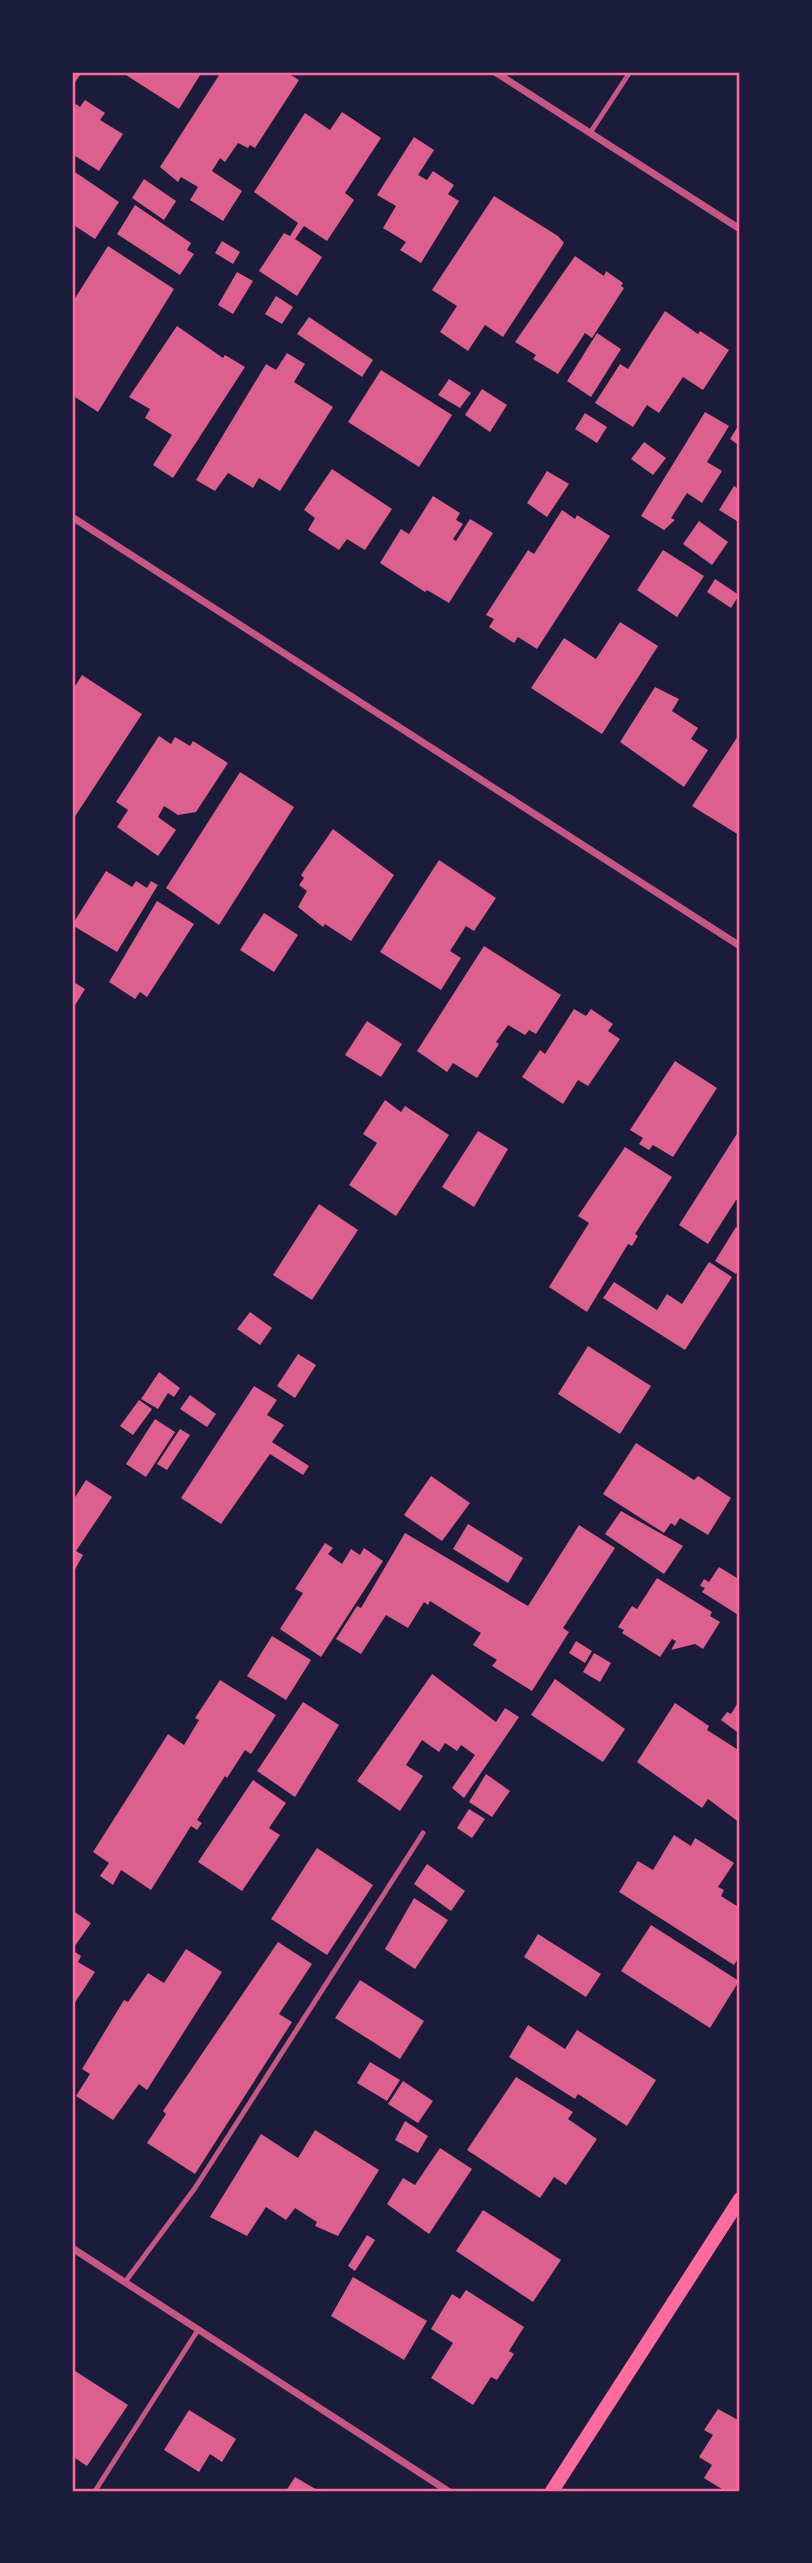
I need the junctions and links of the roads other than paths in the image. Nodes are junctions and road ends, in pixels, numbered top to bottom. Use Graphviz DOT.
graph roads {
  1 [pos="495,72"];
  2 [pos="630,72"];
  3 [pos="590,133"];
  4 [pos="740,229"];
  5 [pos="72,517"];
  6 [pos="740,946"];
  7 [pos="423,1833"];
  8 [pos="740,2199"];
  9 [pos="72,2248"];
  10 [pos="125,2282"];
  11 [pos="198,2330"];
  12 [pos="95,2491"];
  13 [pos="448,2491"];
  14 [pos="552,2491"];
  1 -- 3 [label="street"];
  2 -- 3 [label="lane"];
  3 -- 4 [label="street"];
  5 -- 6 [label="street"];
  7 -- 10 [label="lane"];
  8 -- 14 [label="main road"];
  9 -- 10 [label="street"];
  10 -- 11 [label="street"];
  11 -- 12 [label="lane"];
  11 -- 13 [label="street"];
}
